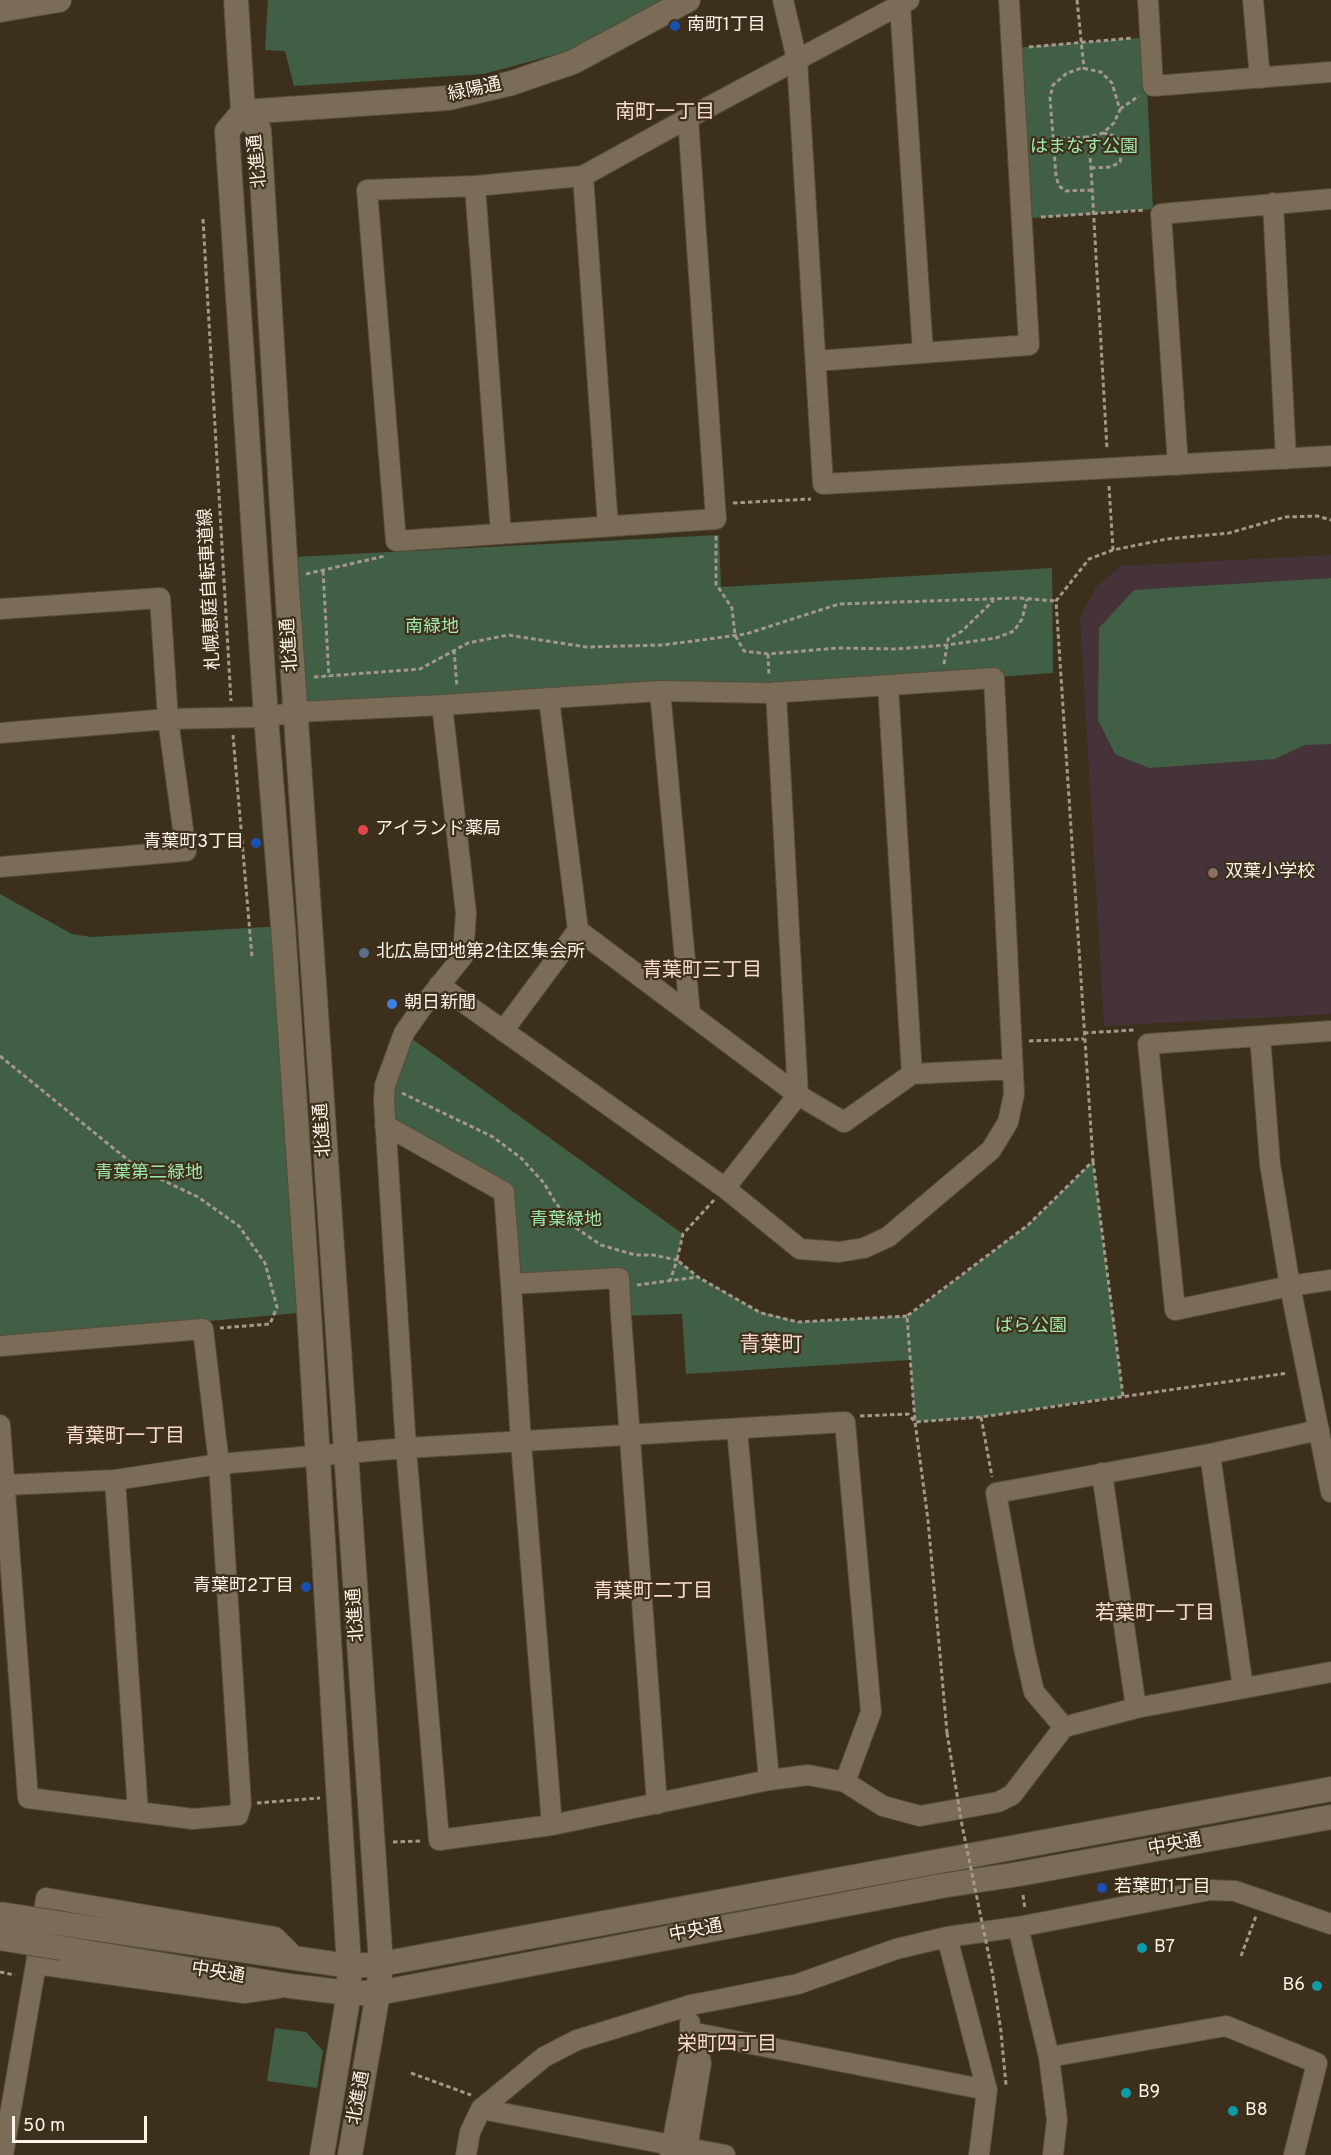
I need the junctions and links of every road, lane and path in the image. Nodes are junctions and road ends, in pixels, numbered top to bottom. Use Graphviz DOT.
graph roads {
  1 [pos="59,0"];
  2 [pos="236,0"];
  3 [pos="688,0"];
  4 [pos="783,0"];
  5 [pos="1009,0"];
  6 [pos="1077,0"];
  7 [pos="1148,0"];
  8 [pos="1253,0"];
  9 [pos="904,2"];
  10 [pos="0,10"];
  11 [pos="1150,37"];
  12 [pos="1081,42"];
  13 [pos="1012,48"];
  14 [pos="797,60"];
  15 [pos="1084,69"];
  16 [pos="1331,72"];
  17 [pos="1260,78"];
  18 [pos="1153,86"];
  19 [pos="1120,110"];
  20 [pos="243,112"];
  21 [pos="688,118"];
  22 [pos="1103,133"];
  23 [pos="1089,137"];
  24 [pos="1053,139"];
  25 [pos="1090,168"];
  26 [pos="584,176"];
  27 [pos="476,186"];
  28 [pos="1092,190"];
  29 [pos="1331,199"];
  30 [pos="1273,203"];
  31 [pos="1153,209"];
  32 [pos="1093,214"];
  33 [pos="203,219"];
  34 [pos="1021,219"];
  35 [pos="923,353"];
  36 [pos="816,361"];
  37 [pos="1331,456"];
  38 [pos="1286,459"];
  39 [pos="1178,465"];
  40 [pos="1108,468"];
  41 [pos="823,484"];
  42 [pos="716,511"];
  43 [pos="1331,520"];
  44 [pos="608,526"];
  45 [pos="501,534"];
  46 [pos="404,542"];
  47 [pos="1113,550"];
  48 [pos="323,571"];
  49 [pos="303,574"];
  50 [pos="995,599"];
  51 [pos="1028,599"];
  52 [pos="1056,601"];
  53 [pos="0,609"];
  54 [pos="735,635"];
  55 [pos="947,645"];
  56 [pos="454,651"];
  57 [pos="329,677"];
  58 [pos="309,678"];
  59 [pos="942,681"];
  60 [pos="888,685"];
  61 [pos="660,691"];
  62 [pos="776,692"];
  63 [pos="549,699"];
  64 [pos="450,704"];
  65 [pos="296,712"];
  66 [pos="231,717"];
  67 [pos="266,717"];
  68 [pos="168,719"];
  69 [pos="0,733"];
  70 [pos="0,867"];
  71 [pos="578,930"];
  72 [pos="252,957"];
  73 [pos="439,985"];
  74 [pos="690,1014"];
  75 [pos="503,1031"];
  76 [pos="1331,1031"];
  77 [pos="1084,1033"];
  78 [pos="1260,1036"];
  79 [pos="1084,1039"];
  80 [pos="1012,1042"];
  81 [pos="1148,1044"];
  82 [pos="0,1056"];
  83 [pos="1013,1069"];
  84 [pos="912,1074"];
  85 [pos="385,1085"];
  86 [pos="798,1095"];
  87 [pos="385,1125"];
  88 [pos="1093,1161"];
  89 [pos="725,1188"];
  90 [pos="677,1260"];
  91 [pos="698,1277"];
  92 [pos="1331,1280"];
  93 [pos="670,1281"];
  94 [pos="511,1284"];
  95 [pos="1290,1286"];
  96 [pos="620,1288"];
  97 [pos="908,1316"];
  98 [pos="203,1329"];
  99 [pos="0,1346"];
  100 [pos="1308,1370"];
  101 [pos="1123,1396"];
  102 [pos="981,1417"];
  103 [pos="844,1422"];
  104 [pos="915,1422"];
  105 [pos="0,1425"];
  106 [pos="737,1429"];
  107 [pos="1319,1430"];
  108 [pos="629,1435"];
  109 [pos="521,1442"];
  110 [pos="406,1448"];
  111 [pos="346,1454"];
  112 [pos="1210,1454"];
  113 [pos="318,1455"];
  114 [pos="219,1464"];
  115 [pos="1102,1473"];
  116 [pos="115,1480"];
  117 [pos="6,1485"];
  118 [pos="1331,1492"];
  119 [pos="996,1493"];
  120 [pos="1331,1672"];
  121 [pos="1243,1688"];
  122 [pos="1136,1708"];
  123 [pos="1064,1727"];
  124 [pos="769,1780"];
  125 [pos="845,1782"];
  126 [pos="1331,1789"];
  127 [pos="325,1798"];
  128 [pos="241,1804"];
  129 [pos="657,1804"];
  130 [pos="138,1812"];
  131 [pos="1331,1817"];
  132 [pos="552,1825"];
  133 [pos="439,1840"];
  134 [pos="387,1842"];
  135 [pos="1262,1900"];
  136 [pos="0,1914"];
  137 [pos="1331,1924"];
  138 [pos="1018,1926"];
  139 [pos="947,1937"];
  140 [pos="0,1938"];
  141 [pos="1241,1956"];
  142 [pos="295,1957"];
  143 [pos="381,1964"];
  144 [pos="349,1966"];
  145 [pos="29,1970"];
  146 [pos="0,1972"];
  147 [pos="993,1976"];
  148 [pos="290,1986"];
  149 [pos="349,1993"];
  150 [pos="378,1993"];
  151 [pos="691,2005"];
  152 [pos="693,2039"];
  153 [pos="1049,2056"];
  154 [pos="411,2073"];
  155 [pos="987,2090"];
  156 [pos="475,2101"];
  157 [pos="679,2151"];
  158 [pos="3,2155"];
  159 [pos="322,2155"];
  160 [pos="350,2155"];
  161 [pos="466,2155"];
  162 [pos="725,2155"];
  163 [pos="980,2155"];
  164 [pos="1053,2155"];
  165 [pos="1294,2155"];
  1 -- 10 [label="street"];
  2 -- 20 [label="street"];
  3 -- 20 [label="street, 緑陽通"];
  4 -- 14 [label="street"];
  5 -- 13 [label="street"];
  6 -- 12 [label="path"];
  7 -- 11 [label="street"];
  8 -- 17 [label="street"];
  9 -- 14 [label="street"];
  9 -- 35 [label="street"];
  11 -- 12 [label="path"];
  11 -- 18 [label="street"];
  12 -- 13 [label="path"];
  12 -- 15 [label="path"];
  13 -- 34 [label="street"];
  14 -- 21 [label="street"];
  14 -- 36 [label="street"];
  15 -- 19 [label="path"];
  15 -- 24 [label="path"];
  16 -- 17 [label="street"];
  17 -- 18 [label="street"];
  18 -- 19 [label="path"];
  19 -- 22 [label="path"];
  20 -- 65 [label="street, 北進通"];
  20 -- 67 [label="street, 北進通"];
  21 -- 26 [label="street"];
  21 -- 42 [label="street"];
  22 -- 23 [label="path"];
  22 -- 25 [label="path"];
  23 -- 24 [label="path"];
  23 -- 25 [label="path"];
  24 -- 28 [label="path"];
  25 -- 28 [label="path"];
  26 -- 27 [label="street"];
  26 -- 44 [label="street"];
  27 -- 45 [label="street"];
  27 -- 46 [label="street"];
  28 -- 32 [label="path"];
  29 -- 30 [label="street"];
  30 -- 38 [label="street"];
  30 -- 39 [label="street"];
  31 -- 32 [label="path"];
  32 -- 34 [label="path"];
  32 -- 40 [label="path"];
  33 -- 66 [label="path, 札幌恵庭自転車道線"];
  34 -- 35 [label="street"];
  35 -- 36 [label="street"];
  36 -- 41 [label="street"];
  37 -- 38 [label="street"];
  38 -- 39 [label="street"];
  39 -- 40 [label="street"];
  40 -- 41 [label="street"];
  40 -- 47 [label="path"];
  41 -- 42 [label="path"];
  42 -- 44 [label="street"];
  42 -- 54 [label="path"];
  43 -- 47 [label="path"];
  44 -- 45 [label="street"];
  45 -- 46 [label="street"];
  46 -- 48 [label="path"];
  47 -- 52 [label="path"];
  48 -- 49 [label="path"];
  48 -- 57 [label="path"];
  50 -- 51 [label="path"];
  50 -- 54 [label="path"];
  50 -- 55 [label="path"];
  51 -- 52 [label="path"];
  51 -- 55 [label="path"];
  52 -- 77 [label="path"];
  53 -- 68 [label="street"];
  54 -- 55 [label="path"];
  54 -- 56 [label="path"];
  55 -- 59 [label="path"];
  56 -- 57 [label="path"];
  56 -- 64 [label="path"];
  57 -- 58 [label="path"];
  59 -- 60 [label="street"];
  59 -- 80 [label="street"];
  60 -- 62 [label="street"];
  60 -- 84 [label="street"];
  61 -- 62 [label="street"];
  61 -- 63 [label="street"];
  61 -- 74 [label="street"];
  62 -- 86 [label="street"];
  63 -- 64 [label="street"];
  63 -- 71 [label="street"];
  64 -- 65 [label="street"];
  64 -- 73 [label="street"];
  65 -- 67 [label="street"];
  65 -- 111 [label="street, 北進通"];
  66 -- 67 [label="street"];
  66 -- 68 [label="street"];
  66 -- 72 [label="path, 札幌恵庭自転車道線"];
  67 -- 113 [label="street, 北進通"];
  68 -- 69 [label="street"];
  68 -- 70 [label="street"];
  71 -- 74 [label="street"];
  71 -- 75 [label="street"];
  73 -- 75 [label="street"];
  73 -- 85 [label="street"];
  74 -- 86 [label="street"];
  75 -- 89 [label="street"];
  76 -- 78 [label="street"];
  77 -- 79 [label="path"];
  77 -- 81 [label="path"];
  78 -- 81 [label="street"];
  78 -- 95 [label="street"];
  79 -- 80 [label="path"];
  79 -- 88 [label="path"];
  80 -- 83 [label="street"];
  81 -- 95 [label="street"];
  82 -- 98 [label="path"];
  83 -- 84 [label="street"];
  83 -- 89 [label="street"];
  84 -- 86 [label="street"];
  85 -- 87 [label="street"];
  85 -- 90 [label="path"];
  86 -- 89 [label="street"];
  87 -- 94 [label="street"];
  87 -- 110 [label="street"];
  88 -- 97 [label="path"];
  88 -- 101 [label="path"];
  89 -- 90 [label="path"];
  90 -- 91 [label="path"];
  90 -- 93 [label="path"];
  91 -- 93 [label="path"];
  91 -- 97 [label="path"];
  92 -- 95 [label="street"];
  93 -- 96 [label="path"];
  94 -- 96 [label="street"];
  94 -- 109 [label="street"];
  95 -- 100 [label="street"];
  96 -- 108 [label="street"];
  97 -- 104 [label="path"];
  98 -- 99 [label="street"];
  98 -- 114 [label="street"];
  100 -- 101 [label="path"];
  100 -- 107 [label="street"];
  101 -- 102 [label="path"];
  102 -- 104 [label="path"];
  102 -- 119 [label="path"];
  103 -- 104 [label="path"];
  103 -- 106 [label="street"];
  103 -- 125 [label="street"];
  104 -- 147 [label="path, bridge"];
  105 -- 117 [label="street"];
  106 -- 108 [label="street"];
  106 -- 124 [label="street"];
  107 -- 112 [label="street"];
  107 -- 118 [label="street"];
  108 -- 109 [label="street"];
  108 -- 129 [label="street"];
  109 -- 110 [label="street"];
  109 -- 132 [label="street"];
  110 -- 111 [label="street"];
  110 -- 133 [label="street"];
  111 -- 113 [label="street"];
  111 -- 143 [label="street, 北進通"];
  112 -- 115 [label="street"];
  112 -- 121 [label="street"];
  113 -- 114 [label="street"];
  113 -- 144 [label="street, 北進通"];
  114 -- 116 [label="street"];
  114 -- 128 [label="street"];
  115 -- 119 [label="street"];
  115 -- 122 [label="street"];
  116 -- 117 [label="street"];
  116 -- 130 [label="street"];
  117 -- 130 [label="street"];
  119 -- 123 [label="street"];
  120 -- 121 [label="street"];
  121 -- 122 [label="street"];
  122 -- 123 [label="street"];
  123 -- 125 [label="street"];
  124 -- 125 [label="street"];
  124 -- 129 [label="street"];
  126 -- 143 [label="street, 中央通"];
  127 -- 128 [label="path"];
  128 -- 130 [label="street"];
  129 -- 132 [label="street"];
  131 -- 150 [label="street, 中央通"];
  132 -- 133 [label="street"];
  133 -- 134 [label="path"];
  135 -- 137 [label="street"];
  135 -- 138 [label="street"];
  135 -- 141 [label="path"];
  136 -- 142 [label="street, 中央通, bridge"];
  138 -- 139 [label="street"];
  138 -- 153 [label="street"];
  139 -- 151 [label="street"];
  139 -- 155 [label="street"];
  140 -- 148 [label="street, 中央通, bridge"];
  142 -- 144 [label="street, 中央通"];
  142 -- 145 [label="street"];
  143 -- 144 [label="street, 中央通"];
  143 -- 150 [label="street, 北進通"];
  144 -- 149 [label="street, 北進通"];
  145 -- 146 [label="path"];
  145 -- 148 [label="street"];
  145 -- 158 [label="street"];
  148 -- 149 [label="street, 中央通"];
  149 -- 150 [label="street, 中央通"];
  149 -- 159 [label="street, 北進通"];
  150 -- 160 [label="street, 北進通"];
  151 -- 152 [label="street"];
  151 -- 156 [label="street"];
  152 -- 155 [label="street"];
  152 -- 157 [label="street"];
  153 -- 164 [label="street"];
  153 -- 165 [label="street"];
  154 -- 156 [label="path"];
  155 -- 163 [label="street"];
  156 -- 157 [label="street"];
  156 -- 161 [label="street"];
  157 -- 162 [label="street"];
}
